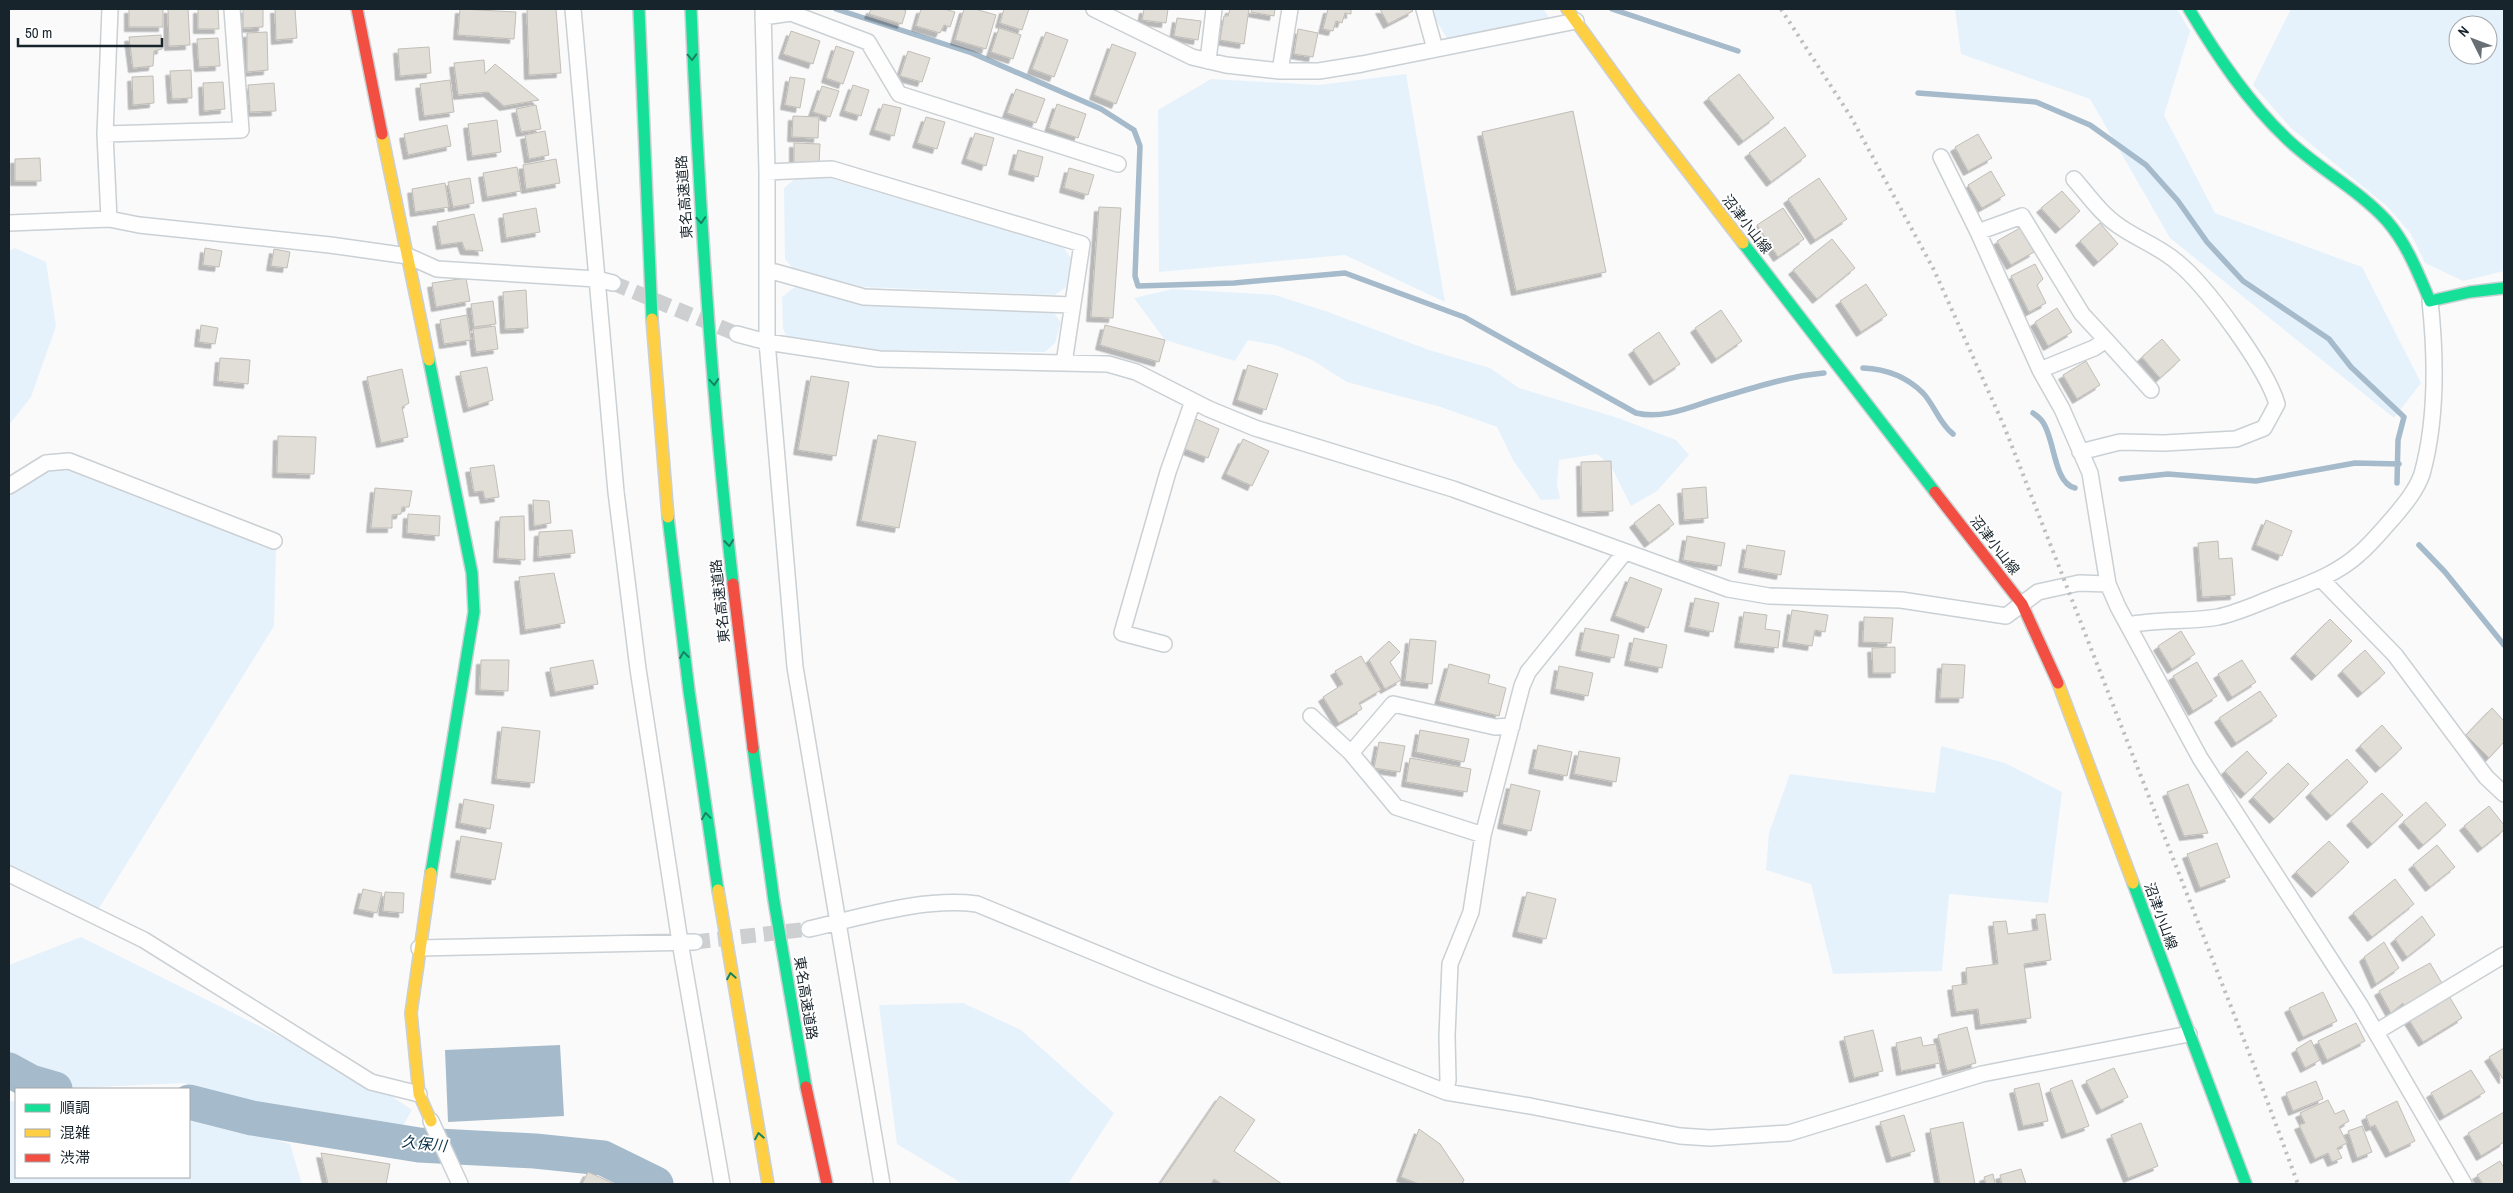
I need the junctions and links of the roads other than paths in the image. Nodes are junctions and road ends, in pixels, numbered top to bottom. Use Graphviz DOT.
graph roads {
  1 [pos="110,9"];
  2 [pos="232,9"];
  3 [pos="357,9"];
  4 [pos="573,9"];
  5 [pos="639,9"];
  6 [pos="691,9"];
  7 [pos="1094,9"];
  8 [pos="1214,9"];
  9 [pos="1290,9"];
  10 [pos="1424,9"];
  11 [pos="2190,9"];
  12 [pos="763,13"];
  13 [pos="1571,15"];
  14 [pos="1127,16"];
  15 [pos="1435,49"];
  16 [pos="1208,61"];
  17 [pos="1280,70"];
  18 [pos="105,134"];
  19 [pos="1941,157"];
  20 [pos="1118,164"];
  21 [pos="767,172"];
  22 [pos="2074,179"];
  23 [pos="108,219"];
  24 [pos="9,223"];
  25 [pos="1978,232"];
  26 [pos="408,256"];
  27 [pos="768,270"];
  28 [pos="597,279"];
  29 [pos="613,283"];
  30 [pos="2504,288"];
  31 [pos="2430,301"];
  32 [pos="1071,305"];
  33 [pos="737,334"];
  34 [pos="2106,340"];
  35 [pos="767,342"];
  36 [pos="1064,363"];
  37 [pos="2040,370"];
  38 [pos="2151,390"];
  39 [pos="1193,401"];
  40 [pos="2080,452"];
  41 [pos="9,486"];
  42 [pos="274,541"];
  43 [pos="1625,552"];
  44 [pos="2321,579"];
  45 [pos="2108,584"];
  46 [pos="2022,604"];
  47 [pos="2128,625"];
  48 [pos="1164,644"];
  49 [pos="1311,716"];
  50 [pos="1512,726"];
  51 [pos="1351,753"];
  52 [pos="2504,794"];
  53 [pos="1483,835"];
  54 [pos="9,874"];
  55 [pos="838,922"];
  56 [pos="809,928"];
  57 [pos="687,942"];
  58 [pos="419,948"];
  59 [pos="2504,955"];
  60 [pos="2376,1032"];
  61 [pos="2189,1034"];
  62 [pos="1446,1092"];
  63 [pos="419,1094"];
  64 [pos="431,1120"];
  65 [pos="460,1184"];
  66 [pos="722,1184"];
  67 [pos="768,1184"];
  68 [pos="827,1184"];
  69 [pos="882,1184"];
  70 [pos="2246,1184"];
  71 [pos="2464,1184"];
  1 -- 18 [label="street"];
  2 -- 18 [label="street"];
  3 -- 26 [label="main road"];
  4 -- 28 [label="street"];
  67 -- 5 [label="main road, one-way"];
  6 -- 68 [label="main road, 東名高速道路, one-way"];
  7 -- 14 [label="street"];
  8 -- 16 [label="street"];
  9 -- 17 [label="street"];
  10 -- 15 [label="street"];
  11 -- 31 [label="main road"];
  12 -- 20 [label="street"];
  12 -- 21 [label="street"];
  13 -- 15 [label="street"];
  13 -- 46 [label="main road, 沼津小山線"];
  14 -- 16 [label="street"];
  15 -- 17 [label="street"];
  16 -- 17 [label="street"];
  18 -- 23 [label="street"];
  19 -- 25 [label="street"];
  21 -- 27 [label="street"];
  21 -- 32 [label="street"];
  22 -- 40 [label="street"];
  23 -- 24 [label="street"];
  23 -- 26 [label="street"];
  25 -- 34 [label="street"];
  25 -- 37 [label="street"];
  26 -- 28 [label="street"];
  26 -- 58 [label="main road"];
  27 -- 32 [label="street"];
  27 -- 35 [label="street"];
  28 -- 29 [label="street"];
  28 -- 57 [label="street"];
  30 -- 31 [label="main road"];
  31 -- 44 [label="street"];
  32 -- 36 [label="street"];
  33 -- 35 [label="street"];
  34 -- 37 [label="street"];
  34 -- 38 [label="street"];
  35 -- 36 [label="street"];
  35 -- 55 [label="street"];
  36 -- 39 [label="street"];
  37 -- 40 [label="street"];
  39 -- 43 [label="street"];
  39 -- 48 [label="street"];
  40 -- 45 [label="street"];
  41 -- 42 [label="street"];
  43 -- 46 [label="street"];
  43 -- 50 [label="street"];
  44 -- 47 [label="street"];
  44 -- 52 [label="street"];
  45 -- 46 [label="street"];
  45 -- 47 [label="street"];
  46 -- 61 [label="main road, 沼津小山線"];
  47 -- 60 [label="street"];
  49 -- 51 [label="street"];
  50 -- 51 [label="street"];
  50 -- 53 [label="street"];
  51 -- 53 [label="street"];
  53 -- 62 [label="street"];
  54 -- 63 [label="street"];
  55 -- 56 [label="street"];
  55 -- 62 [label="street"];
  55 -- 69 [label="street"];
  57 -- 58 [label="street"];
  57 -- 66 [label="street"];
  58 -- 63 [label="main road"];
  59 -- 60 [label="street"];
  60 -- 71 [label="street"];
  61 -- 62 [label="street"];
  61 -- 70 [label="main road, 沼津小山線"];
  63 -- 64 [label="main road"];
  64 -- 65 [label="street"];
}
